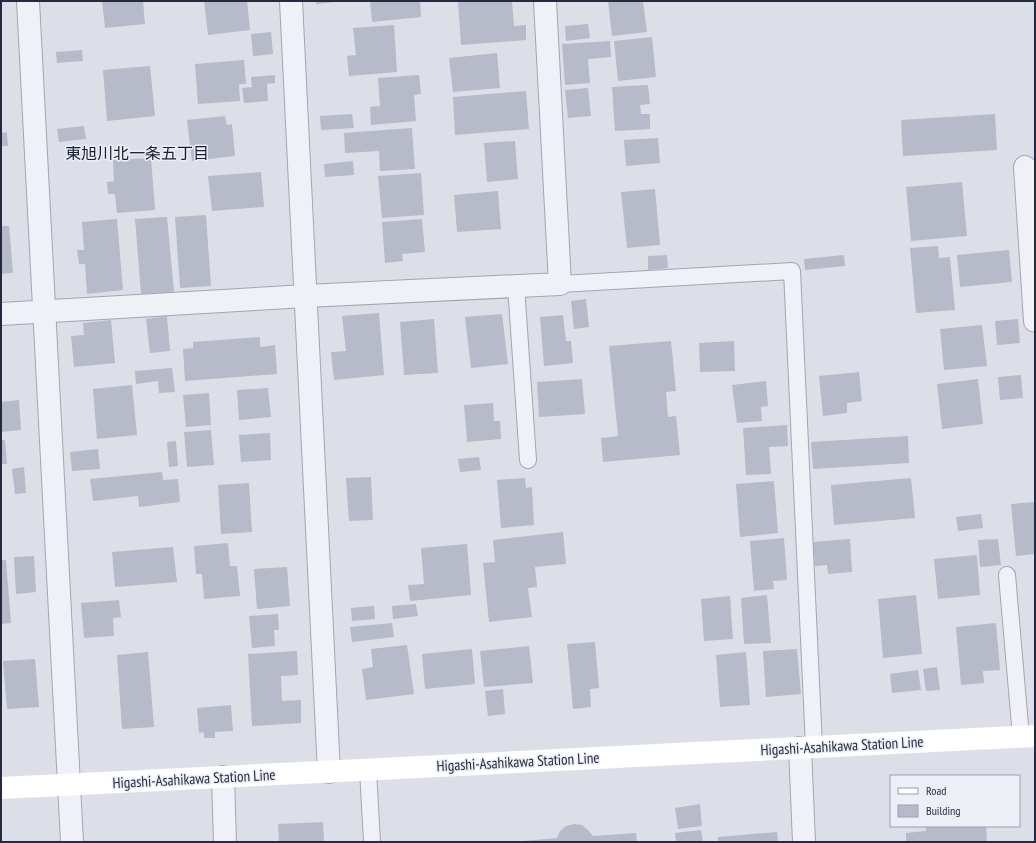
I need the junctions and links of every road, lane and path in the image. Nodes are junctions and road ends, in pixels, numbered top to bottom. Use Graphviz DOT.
graph roads {
  1 [pos="28,1"];
  2 [pos="291,1"];
  3 [pos="545,1"];
  4 [pos="1025,167"];
  5 [pos="560,284"];
  6 [pos="516,286"];
  7 [pos="306,296"];
  8 [pos="45,312"];
  9 [pos="1,314"];
  10 [pos="1035,321"];
  11 [pos="528,460"];
  12 [pos="1007,575"];
  13 [pos="1028,736"];
  14 [pos="807,747"];
  15 [pos="368,770"];
  16 [pos="329,772"];
  17 [pos="222,777"];
  18 [pos="69,785"];
  19 [pos="1,788"];
  20 [pos="72,842"];
  21 [pos="225,842"];
  22 [pos="372,842"];
  23 [pos="804,842"];
  1 -- 8 [label="street"];
  2 -- 7 [label="street"];
  3 -- 5 [label="street"];
  4 -- 10 [label="street"];
  5 -- 6 [label="street"];
  5 -- 14 [label="lane"];
  6 -- 7 [label="street"];
  6 -- 11 [label="lane"];
  7 -- 8 [label="street"];
  7 -- 16 [label="street"];
  8 -- 9 [label="street"];
  8 -- 18 [label="street"];
  12 -- 13 [label="lane"];
  13 -- 14 [label="main road, Higashi-Asahikawa Station Line"];
  14 -- 15 [label="main road, Higashi-Asahikawa Station Line"];
  14 -- 23 [label="street"];
  15 -- 16 [label="main road, Higashi-Asahikawa Station Line"];
  15 -- 22 [label="lane"];
  16 -- 17 [label="main road, Higashi-Asahikawa Station Line"];
  17 -- 18 [label="main road, Higashi-Asahikawa Station Line"];
  17 -- 21 [label="street"];
  18 -- 19 [label="main road, Higashi-Asahikawa Station Line"];
  18 -- 20 [label="street"];
}
